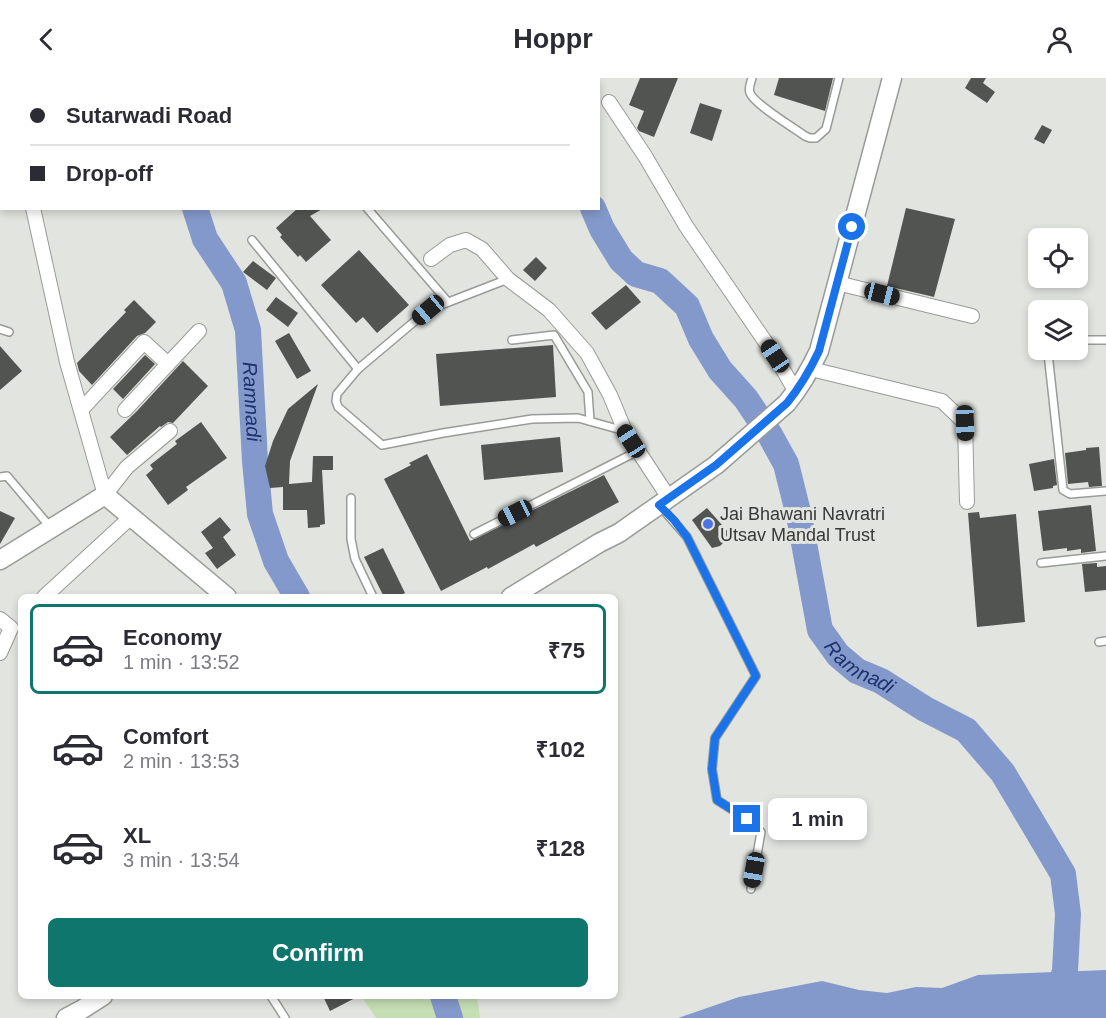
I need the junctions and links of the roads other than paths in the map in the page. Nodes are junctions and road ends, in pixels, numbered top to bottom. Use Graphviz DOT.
graph roads {
  1 [pos="752,78"];
  2 [pos="839,78"];
  3 [pos="892,78"];
  4 [pos="609,102"];
  5 [pos="33,210"];
  6 [pos="369,210"];
  7 [pos="252,240"];
  8 [pos="431,259"];
  9 [pos="508,279"];
  10 [pos="837,283"];
  11 [pos="448,302"];
  12 [pos="972,316"];
  13 [pos="0,329"];
  14 [pos="199,331"];
  15 [pos="9,332"];
  16 [pos="512,340"];
  17 [pos="1088,340"];
  18 [pos="1106,340"];
  19 [pos="1049,360"];
  20 [pos="168,364"];
  21 [pos="358,369"];
  22 [pos="811,369"];
  23 [pos="792,398"];
  24 [pos="81,410"];
  25 [pos="125,410"];
  26 [pos="590,421"];
  27 [pos="624,430"];
  28 [pos="170,431"];
  29 [pos="638,451"];
  30 [pos="0,477"];
  31 [pos="1106,491"];
  32 [pos="105,495"];
  33 [pos="351,498"];
  34 [pos="664,502"];
  35 [pos="967,502"];
  36 [pos="131,517"];
  37 [pos="51,528"];
  38 [pos="474,534"];
  39 [pos="1106,556"];
  40 [pos="0,560"];
  41 [pos="1041,562"];
  42 [pos="47,594"];
  43 [pos="222,594"];
  44 [pos="372,594"];
  45 [pos="516,594"];
  46 [pos="11,622"];
  47 [pos="0,654"];
  48 [pos="751,889"];
  49 [pos="99,999"];
  50 [pos="272,999"];
  51 [pos="66,1018"];
  52 [pos="285,1018"];
  1 -- 2 [label="lane"];
  3 -- 10 [label="street"];
  4 -- 23 [label="street"];
  5 -- 24 [label="street"];
  6 -- 11 [label="lane"];
  7 -- 21 [label="lane"];
  8 -- 9 [label="street"];
  9 -- 11 [label="lane"];
  9 -- 27 [label="street"];
  10 -- 12 [label="street"];
  10 -- 22 [label="street"];
  11 -- 21 [label="lane"];
  13 -- 15 [label="lane"];
  14 -- 20 [label="street"];
  16 -- 26 [label="lane"];
  17 -- 18 [label="lane"];
  19 -- 31 [label="lane"];
  20 -- 24 [label="street"];
  20 -- 25 [label="street"];
  21 -- 26 [label="lane"];
  22 -- 23 [label="street"];
  22 -- 35 [label="street"];
  23 -- 34 [label="street"];
  24 -- 32 [label="street"];
  26 -- 27 [label="lane"];
  27 -- 29 [label="street"];
  28 -- 32 [label="street"];
  29 -- 34 [label="street"];
  29 -- 38 [label="lane"];
  30 -- 37 [label="lane"];
  32 -- 36 [label="street"];
  32 -- 37 [label="street"];
  33 -- 44 [label="lane"];
  34 -- 45 [label="street"];
  34 -- 48 [label="lane"];
  36 -- 42 [label="street"];
  36 -- 43 [label="street"];
  37 -- 40 [label="street"];
  39 -- 41 [label="lane"];
  46 -- 47 [label="street"];
  49 -- 51 [label="street"];
  50 -- 52 [label="lane"];
}
